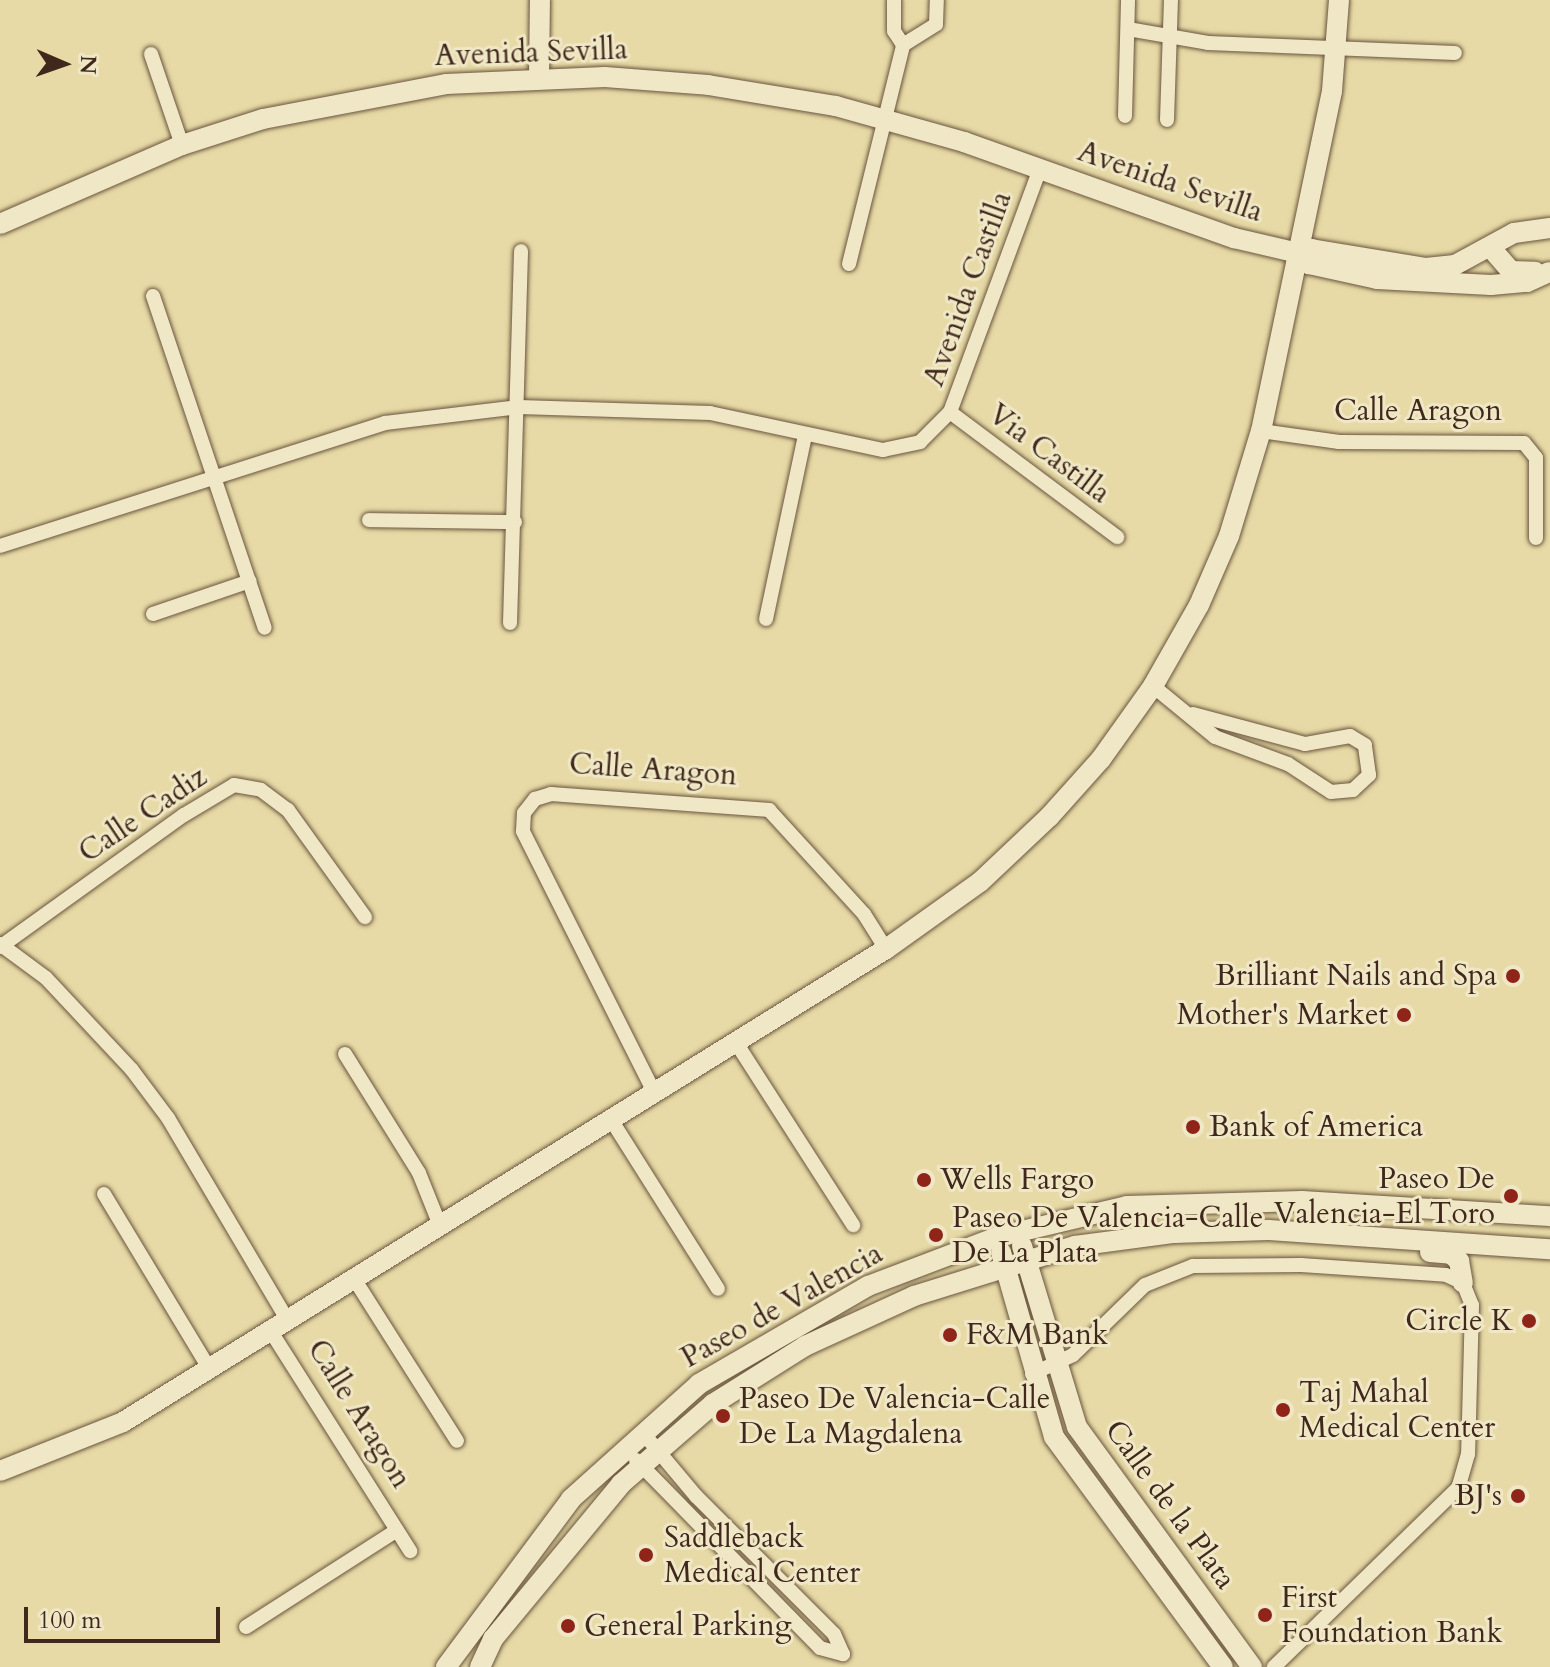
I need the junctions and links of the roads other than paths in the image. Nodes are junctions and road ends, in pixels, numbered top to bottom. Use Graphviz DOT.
graph roads {
  1 [pos="540,0"];
  2 [pos="894,0"];
  3 [pos="937,0"];
  4 [pos="1128,0"];
  5 [pos="1171,0"];
  6 [pos="1339,0"];
  7 [pos="1128,29"];
  8 [pos="1171,34"];
  9 [pos="903,45"];
  10 [pos="1338,49"];
  11 [pos="1455,53"];
  12 [pos="151,54"];
  13 [pos="539,77"];
  14 [pos="1125,116"];
  15 [pos="886,120"];
  16 [pos="1167,120"];
  17 [pos="182,145"];
  18 [pos="1040,169"];
  19 [pos="0,224"];
  20 [pos="1550,228"];
  21 [pos="1490,247"];
  22 [pos="521,251"];
  23 [pos="1298,253"];
  24 [pos="849,264"];
  25 [pos="1550,272"];
  26 [pos="153,296"];
  27 [pos="519,407"];
  28 [pos="950,412"];
  29 [pos="1261,431"];
  30 [pos="805,435"];
  31 [pos="216,474"];
  32 [pos="369,520"];
  33 [pos="515,522"];
  34 [pos="1117,537"];
  35 [pos="1536,538"];
  36 [pos="0,546"];
  37 [pos="250,581"];
  38 [pos="153,614"];
  39 [pos="766,619"];
  40 [pos="510,623"];
  41 [pos="265,628"];
  42 [pos="1153,686"];
  43 [pos="1193,714"];
  44 [pos="365,917"];
  45 [pos="1,946"];
  46 [pos="886,949"];
  47 [pos="735,1041"];
  48 [pos="345,1054"];
  49 [pos="654,1092"];
  50 [pos="610,1118"];
  51 [pos="104,1194"];
  52 [pos="1550,1216"];
  53 [pos="439,1223"];
  54 [pos="853,1225"];
  55 [pos="1018,1230"];
  56 [pos="997,1237"];
  57 [pos="1388,1239"];
  58 [pos="1488,1245"];
  59 [pos="1550,1249"];
  60 [pos="1025,1259"];
  61 [pos="1004,1265"];
  62 [pos="353,1277"];
  63 [pos="1466,1288"];
  64 [pos="718,1289"];
  65 [pos="279,1324"];
  66 [pos="1055,1365"];
  67 [pos="209,1368"];
  68 [pos="1032,1374"];
  69 [pos="644,1434"];
  70 [pos="457,1441"];
  71 [pos="626,1450"];
  72 [pos="660,1450"];
  73 [pos="642,1465"];
  74 [pos="0,1471"];
  75 [pos="397,1530"];
  76 [pos="410,1551"];
  77 [pos="246,1627"];
  78 [pos="446,1667"];
  79 [pos="480,1667"];
  80 [pos="1223,1667"];
  81 [pos="1252,1667"];
  82 [pos="1274,1667"];
  1 -- 13 [label="street"];
  2 -- 9 [label="street"];
  3 -- 9 [label="street"];
  4 -- 7 [label="street"];
  5 -- 8 [label="street"];
  6 -- 10 [label="street, Calle Aragon"];
  7 -- 8 [label="street"];
  7 -- 14 [label="street"];
  8 -- 10 [label="street"];
  8 -- 16 [label="street"];
  9 -- 15 [label="street"];
  10 -- 11 [label="street"];
  10 -- 23 [label="street, Calle Aragon"];
  12 -- 17 [label="street"];
  13 -- 15 [label="street, Avenida Sevilla"];
  13 -- 17 [label="street, Avenida Sevilla"];
  15 -- 18 [label="street, Avenida Sevilla"];
  15 -- 24 [label="street"];
  17 -- 19 [label="street, Avenida Sevilla"];
  18 -- 23 [label="street, Avenida Sevilla"];
  18 -- 28 [label="street, Avenida Castilla"];
  20 -- 21 [label="street, Avenida Sevilla"];
  21 -- 23 [label="street, Avenida Sevilla"];
  21 -- 25 [label="street"];
  22 -- 27 [label="street"];
  23 -- 25 [label="street, Avenida Sevilla"];
  23 -- 29 [label="street, Calle Aragon"];
  26 -- 31 [label="street"];
  27 -- 30 [label="street, Avenida Castilla"];
  27 -- 31 [label="street, Avenida Castilla"];
  27 -- 33 [label="street"];
  28 -- 30 [label="street, Avenida Castilla"];
  28 -- 34 [label="street, Via Castilla"];
  29 -- 35 [label="street, Calle Aragon"];
  29 -- 42 [label="street, Calle Aragon"];
  30 -- 39 [label="street"];
  31 -- 36 [label="street, Avenida Castilla"];
  31 -- 37 [label="street"];
  32 -- 33 [label="street"];
  33 -- 40 [label="street"];
  37 -- 38 [label="street"];
  37 -- 41 [label="street"];
  42 -- 43 [label="street"];
  42 -- 46 [label="street, Calle Aragon"];
  43 -- 43 [label="street"];
  44 -- 45 [label="street, Calle Cadiz"];
  45 -- 65 [label="street, Calle Cadiz"];
  46 -- 47 [label="street, Calle Aragon"];
  46 -- 49 [label="street, Calle Aragon"];
  47 -- 49 [label="street, Calle Aragon"];
  47 -- 54 [label="street"];
  48 -- 53 [label="street"];
  49 -- 50 [label="street, Calle Aragon"];
  50 -- 53 [label="street, Calle Aragon"];
  50 -- 64 [label="street"];
  51 -- 67 [label="street"];
  52 -- 55 [label="street, Paseo de Valencia"];
  53 -- 62 [label="street, Calle Aragon"];
  55 -- 56 [label="street, Paseo de Valencia"];
  55 -- 60 [label="street, Calle de la Plata"];
  56 -- 61 [label="street, Calle de la Plata"];
  56 -- 69 [label="street, Paseo de Valencia"];
  57 -- 58 [label="street, Paseo de Valencia"];
  57 -- 60 [label="street, Paseo de Valencia"];
  57 -- 63 [label="street"];
  58 -- 59 [label="street, Paseo de Valencia"];
  58 -- 63 [label="street"];
  60 -- 61 [label="street, Paseo de Valencia"];
  60 -- 66 [label="street, Calle de la Plata"];
  61 -- 68 [label="street, Calle de la Plata"];
  61 -- 72 [label="street, Paseo de Valencia"];
  62 -- 65 [label="street, Calle Aragon"];
  62 -- 70 [label="street"];
  63 -- 66 [label="street"];
  63 -- 82 [label="street"];
  65 -- 67 [label="street, Calle Aragon"];
  65 -- 75 [label="street, Calle Aragon"];
  66 -- 68 [label="street"];
  66 -- 81 [label="street, Calle de la Plata"];
  67 -- 74 [label="street, Calle Aragon"];
  68 -- 80 [label="street, Calle de la Plata"];
  69 -- 71 [label="street, Paseo de Valencia"];
  69 -- 72 [label="street"];
  71 -- 73 [label="street"];
  71 -- 78 [label="street, Paseo de Valencia"];
  72 -- 73 [label="street, Paseo de Valencia"];
  72 -- 73 [label="street"];
  73 -- 79 [label="street, Paseo de Valencia"];
  75 -- 76 [label="street, Calle Aragon"];
  75 -- 77 [label="street, Calle Aragon"];
}
